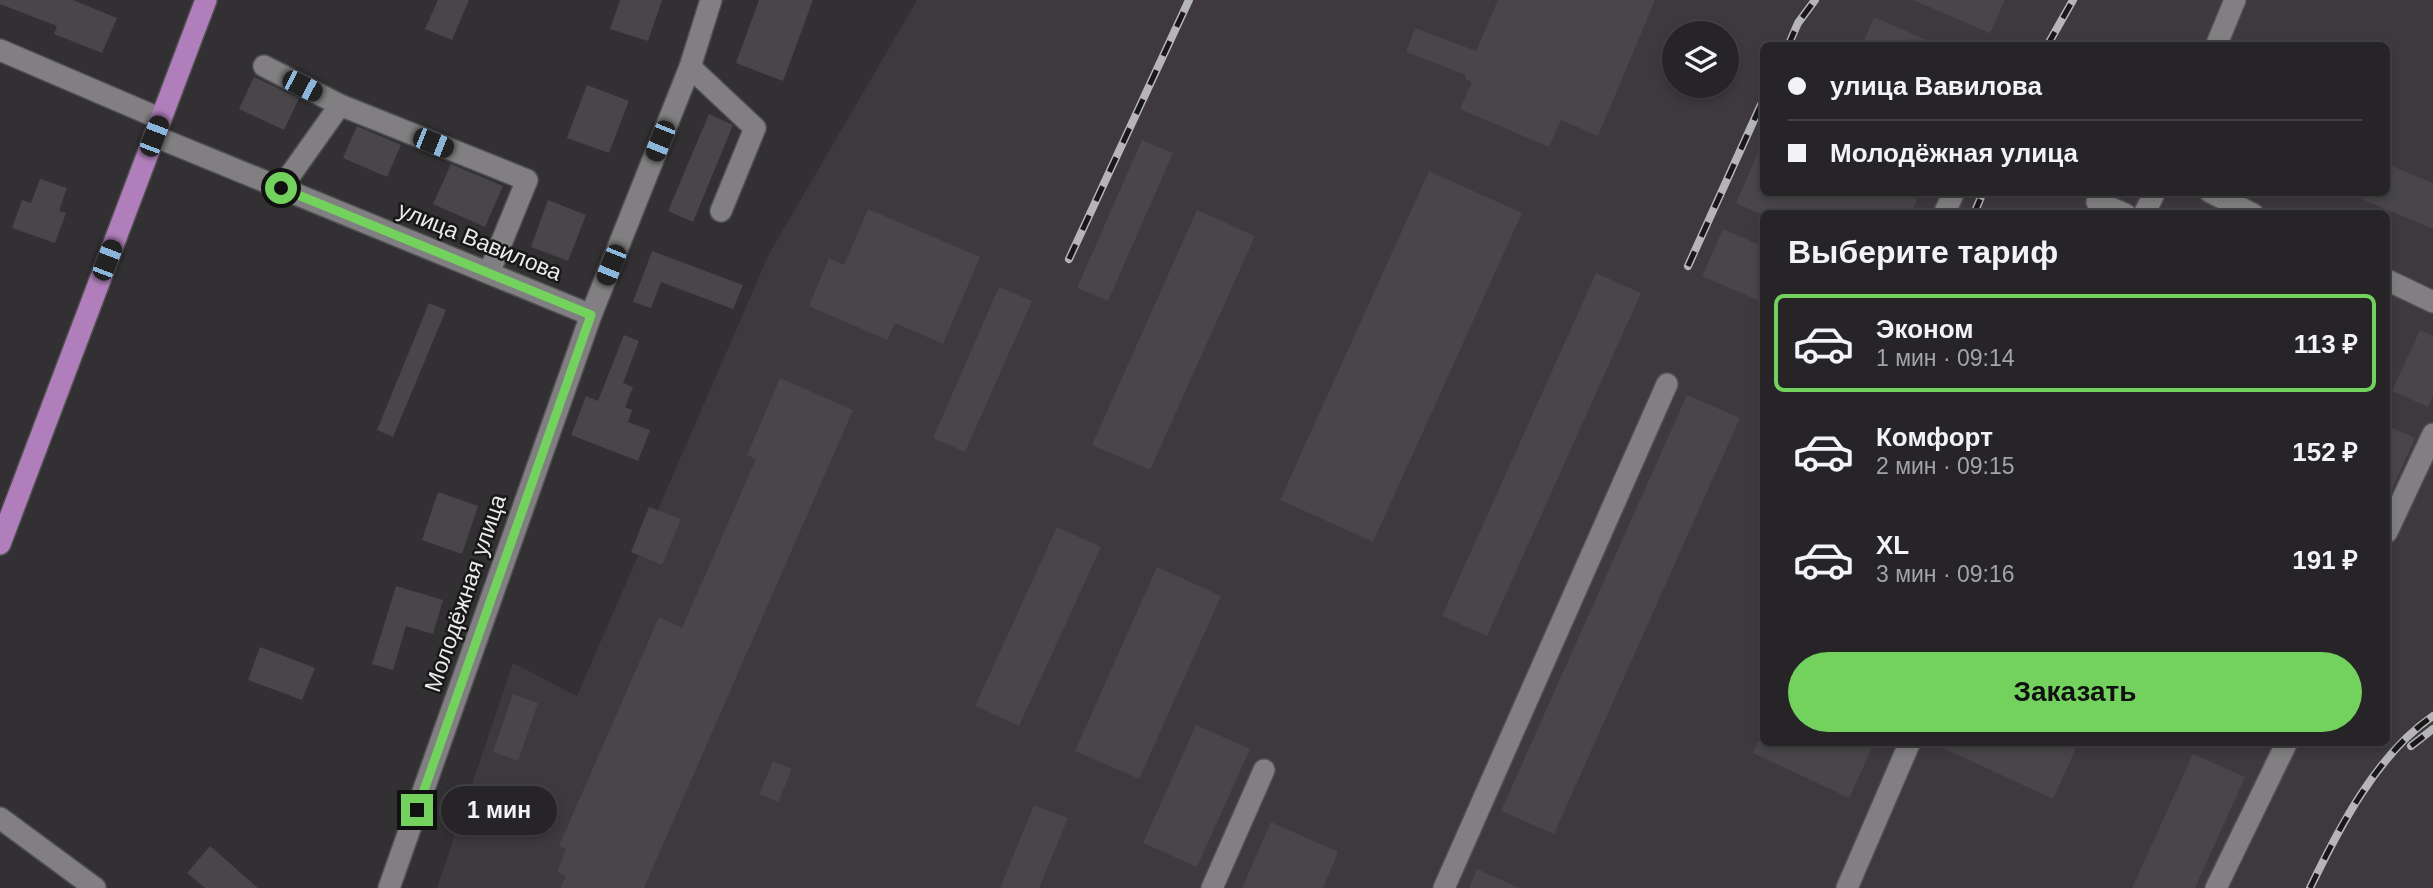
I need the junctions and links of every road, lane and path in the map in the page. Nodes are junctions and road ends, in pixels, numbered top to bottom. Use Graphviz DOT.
graph roads {
  1 [pos="206,0"];
  2 [pos="711,0"];
  3 [pos="2235,0"];
  4 [pos="2218,42"];
  5 [pos="0,50"];
  6 [pos="264,66"];
  7 [pos="690,67"];
  8 [pos="340,106"];
  9 [pos="157,127"];
  10 [pos="281,188"];
  11 [pos="2098,196"];
  12 [pos="2218,196"];
  13 [pos="2115,210"];
  14 [pos="2245,210"];
  15 [pos="721,211"];
  16 [pos="489,273"];
  17 [pos="2390,280"];
  18 [pos="2433,302"];
  19 [pos="591,315"];
  20 [pos="1667,384"];
  21 [pos="2433,434"];
  22 [pos="2390,526"];
  23 [pos="0,544"];
  24 [pos="1908,746"];
  25 [pos="2285,746"];
  26 [pos="1264,770"];
  27 [pos="0,818"];
  28 [pos="95,888"];
  29 [pos="389,888"];
  30 [pos="1212,888"];
  31 [pos="1444,888"];
  32 [pos="1847,888"];
  33 [pos="2216,888"];
  1 -- 9 [label="main road"];
  2 -- 7 [label="street"];
  3 -- 4 [label="street"];
  5 -- 9 [label="street, улица Вавилова"];
  6 -- 8 [label="street"];
  7 -- 15 [label="street"];
  7 -- 19 [label="street"];
  8 -- 10 [label="street"];
  8 -- 16 [label="street"];
  9 -- 10 [label="street, улица Вавилова"];
  9 -- 23 [label="main road"];
  10 -- 16 [label="street, улица Вавилова"];
  11 -- 13 [label="street"];
  12 -- 14 [label="street"];
  16 -- 19 [label="street, улица Вавилова"];
  17 -- 18 [label="street"];
  19 -- 29 [label="street, Молодёжная улица"];
  20 -- 31 [label="street"];
  21 -- 22 [label="street"];
  24 -- 32 [label="street"];
  25 -- 33 [label="street"];
  26 -- 30 [label="street"];
  27 -- 28 [label="street"];
}
